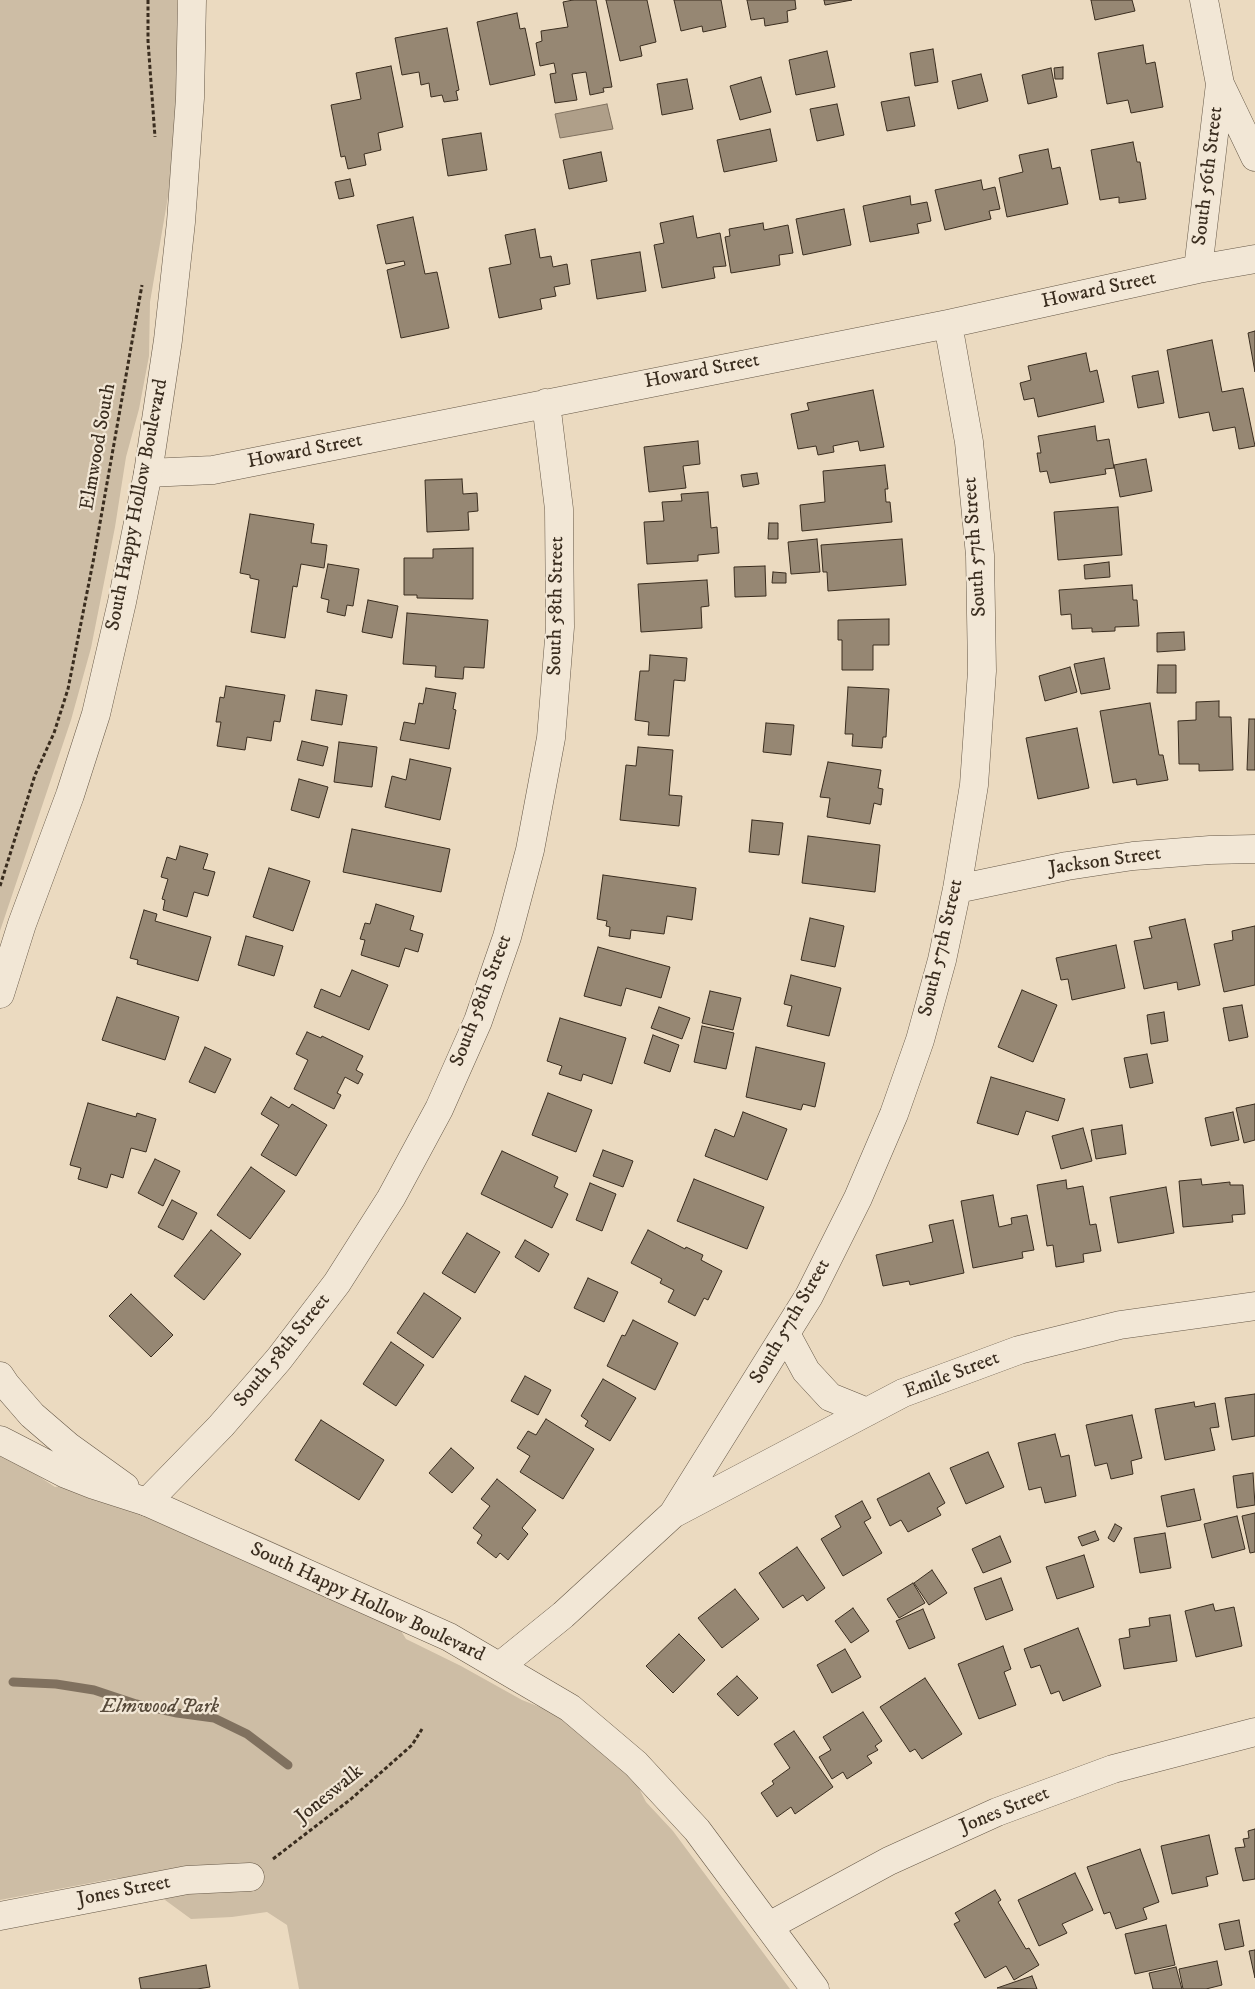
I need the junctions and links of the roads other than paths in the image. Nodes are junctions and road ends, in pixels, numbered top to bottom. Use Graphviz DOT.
graph roads {
  1 [pos="192,0"];
  2 [pos="1204,0"];
  3 [pos="1220,84"];
  4 [pos="1255,157"];
  5 [pos="1255,259"];
  6 [pos="1198,269"];
  7 [pos="948,324"];
  8 [pos="546,403"];
  9 [pos="148,473"];
  10 [pos="1255,849"];
  11 [pos="957,889"];
  12 [pos="0,994"];
  13 [pos="1255,1306"];
  14 [pos="786,1334"];
  15 [pos="0,1376"];
  16 [pos="867,1412"];
  17 [pos="0,1440"];
  18 [pos="147,1502"];
  19 [pos="673,1514"];
  20 [pos="500,1666"];
  21 [pos="1255,1732"];
  22 [pos="250,1877"];
  23 [pos="0,1916"];
  24 [pos="769,1926"];
  25 [pos="815,1989"];
  1 -- 9 [label="street, South Happy Hollow Boulevard"];
  2 -- 3 [label="street, South 56th Street"];
  3 -- 4 [label="street, South 56th Street"];
  3 -- 6 [label="street, South 56th Street"];
  5 -- 6 [label="street, Howard Street"];
  6 -- 7 [label="street, Howard Street"];
  7 -- 8 [label="street, Howard Street"];
  7 -- 11 [label="street, South 57th Street"];
  8 -- 9 [label="street, Howard Street"];
  8 -- 18 [label="street, South 58th Street"];
  9 -- 12 [label="street, South Happy Hollow Boulevard"];
  10 -- 11 [label="street, Jackson Street"];
  11 -- 14 [label="street, South 57th Street"];
  13 -- 16 [label="street, Emile Street"];
  14 -- 16 [label="street"];
  14 -- 19 [label="street, South 57th Street"];
  15 -- 18 [label="street, South Happy Hollow Boulevard"];
  16 -- 19 [label="street, Emile Street"];
  17 -- 18 [label="street, South Happy Hollow Boulevard"];
  18 -- 20 [label="street, South Happy Hollow Boulevard"];
  19 -- 20 [label="street"];
  20 -- 24 [label="street, South Happy Hollow Boulevard"];
  21 -- 24 [label="street, Jones Street"];
  22 -- 23 [label="street, Jones Street"];
  24 -- 25 [label="street, South Happy Hollow Boulevard"];
}
